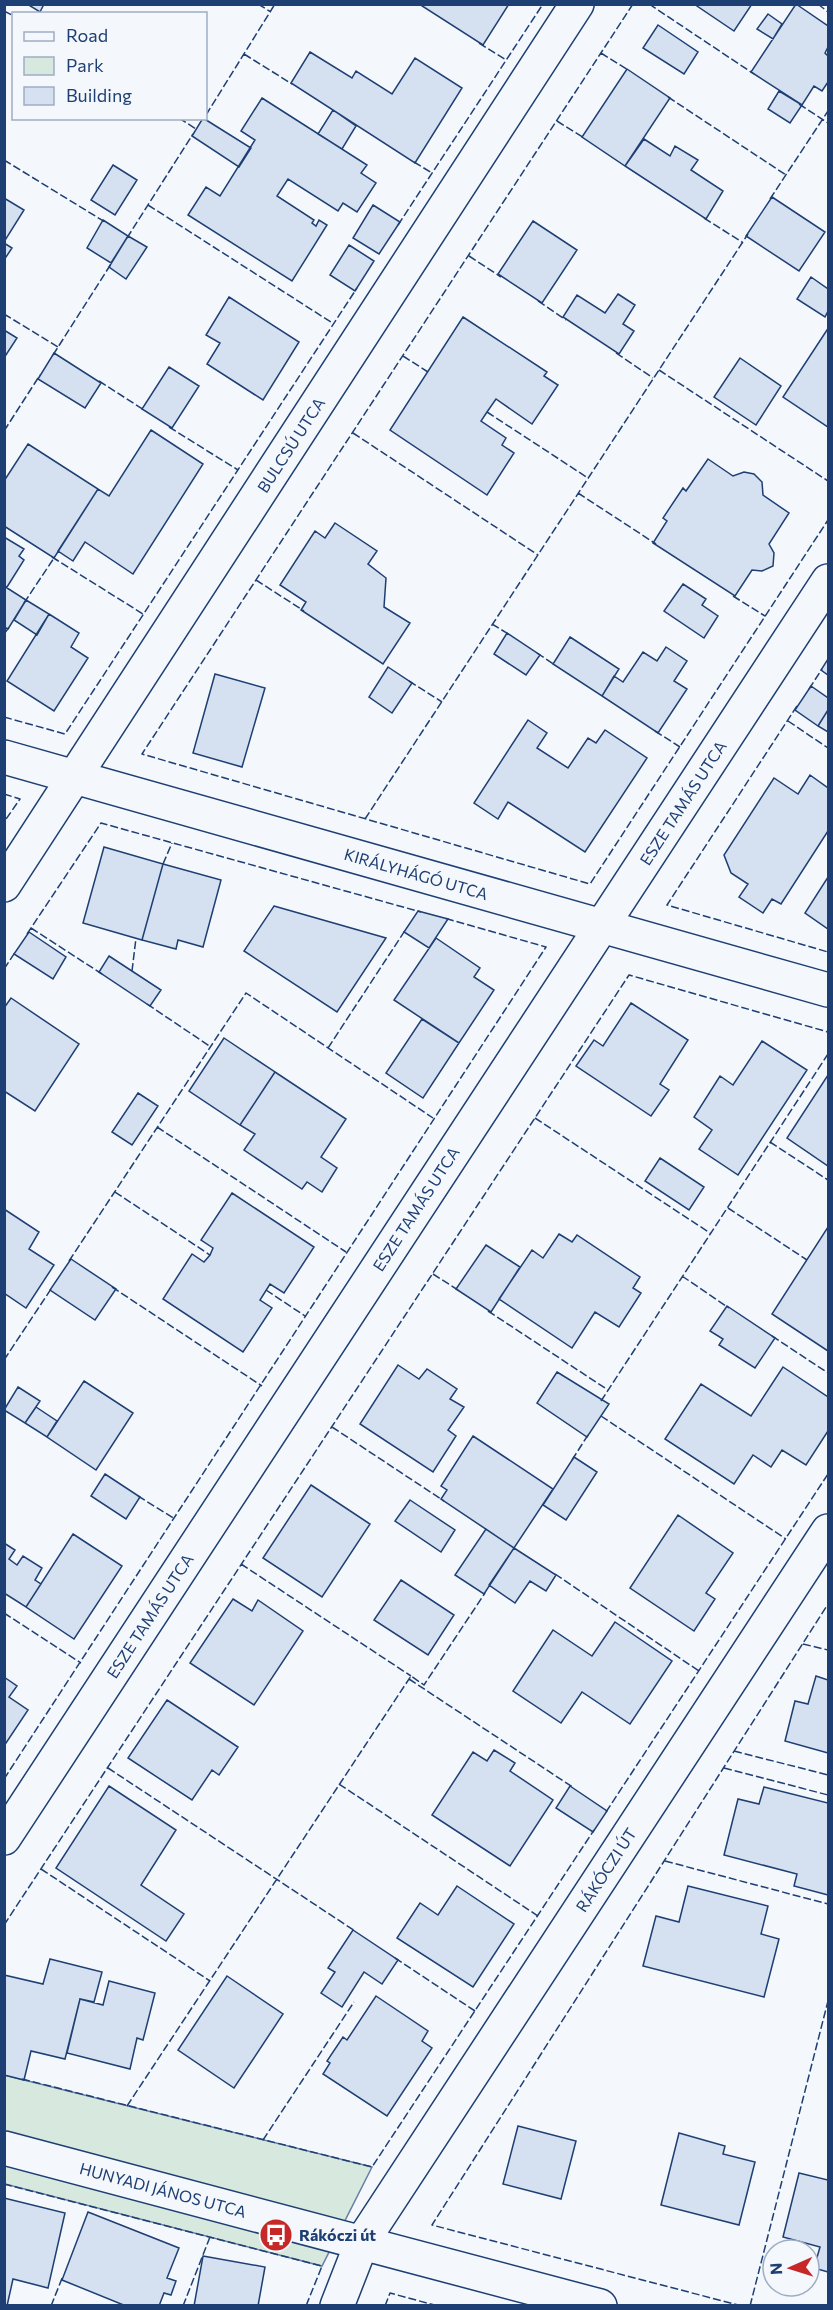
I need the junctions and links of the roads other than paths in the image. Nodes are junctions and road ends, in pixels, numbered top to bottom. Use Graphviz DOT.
graph roads {
  1 [pos="578,4"];
  2 [pos="828,580"];
  3 [pos="4,757"];
  4 [pos="74,778"];
  5 [pos="4,885"];
  6 [pos="602,926"];
  7 [pos="828,990"];
  8 [pos="828,1531"];
  9 [pos="4,1838"];
  10 [pos="4,2148"];
  11 [pos="362,2242"];
  12 [pos="337,2306"];
  13 [pos="600,2306"];
  1 -- 4 [label="street, BULCSÚ UTCA"];
  2 -- 6 [label="street, ESZE TAMÁS UTCA"];
  3 -- 4 [label="street, KIRÁLYHÁGÓ UTCA"];
  4 -- 5 [label="street, BULCSÚ UTCA"];
  4 -- 6 [label="street, KIRÁLYHÁGÓ UTCA"];
  6 -- 7 [label="street, KIRÁLYHÁGÓ UTCA"];
  6 -- 9 [label="street, ESZE TAMÁS UTCA"];
  8 -- 11 [label="street, RÁKÓCZI ÚT"];
  10 -- 11 [label="street, HUNYADI JÁNOS UTCA"];
  11 -- 12 [label="street, RÁKÓCZI ÚT"];
  11 -- 13 [label="street, HUNYADI JÁNOS UTCA"];
}
